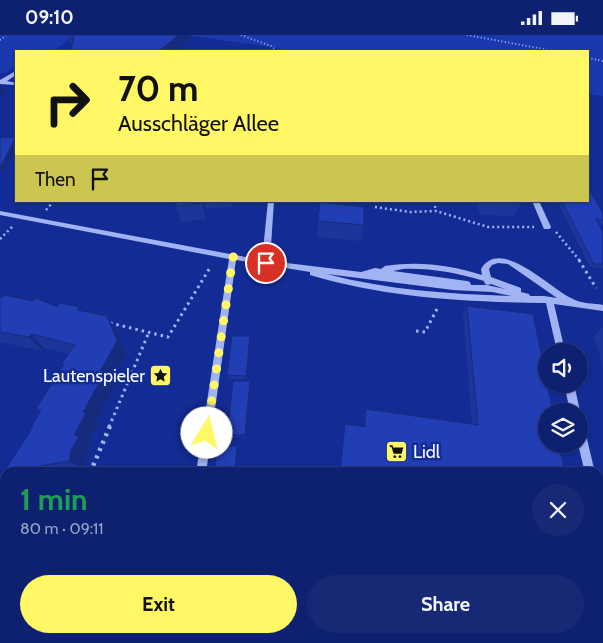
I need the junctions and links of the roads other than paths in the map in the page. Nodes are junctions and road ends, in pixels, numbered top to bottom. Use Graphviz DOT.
graph roads {
  1 [pos="15,74"];
  2 [pos="2,82"];
  3 [pos="15,84"];
  4 [pos="271,202"];
  5 [pos="535,202"];
  6 [pos="0,213"];
  7 [pos="547,227"];
  8 [pos="233,257"];
  9 [pos="266,263"];
  10 [pos="294,267"];
  11 [pos="375,271"];
  12 [pos="359,273"];
  13 [pos="486,278"];
  14 [pos="492,289"];
  15 [pos="549,300"];
  16 [pos="575,305"];
  17 [pos="603,308"];
  18 [pos="559,343"];
  19 [pos="585,453"];
  20 [pos="202,467"];
  21 [pos="589,467"];
  1 -- 2 [label="street"];
  2 -- 3 [label="street"];
  4 -- 9 [label="street"];
  5 -- 7 [label="street"];
  6 -- 8 [label="street"];
  8 -- 9 [label="street"];
  8 -- 20 [label="street"];
  9 -- 10 [label="street"];
  10 -- 12 [label="street"];
  10 -- 15 [label="street"];
  11 -- 12 [label="street"];
  11 -- 13 [label="street"];
  11 -- 14 [label="street"];
  12 -- 14 [label="street"];
  13 -- 14 [label="street"];
  13 -- 15 [label="street"];
  13 -- 16 [label="street"];
  14 -- 15 [label="street"];
  15 -- 16 [label="street"];
  15 -- 18 [label="street"];
  16 -- 17 [label="street"];
  19 -- 21 [label="street"];
}
